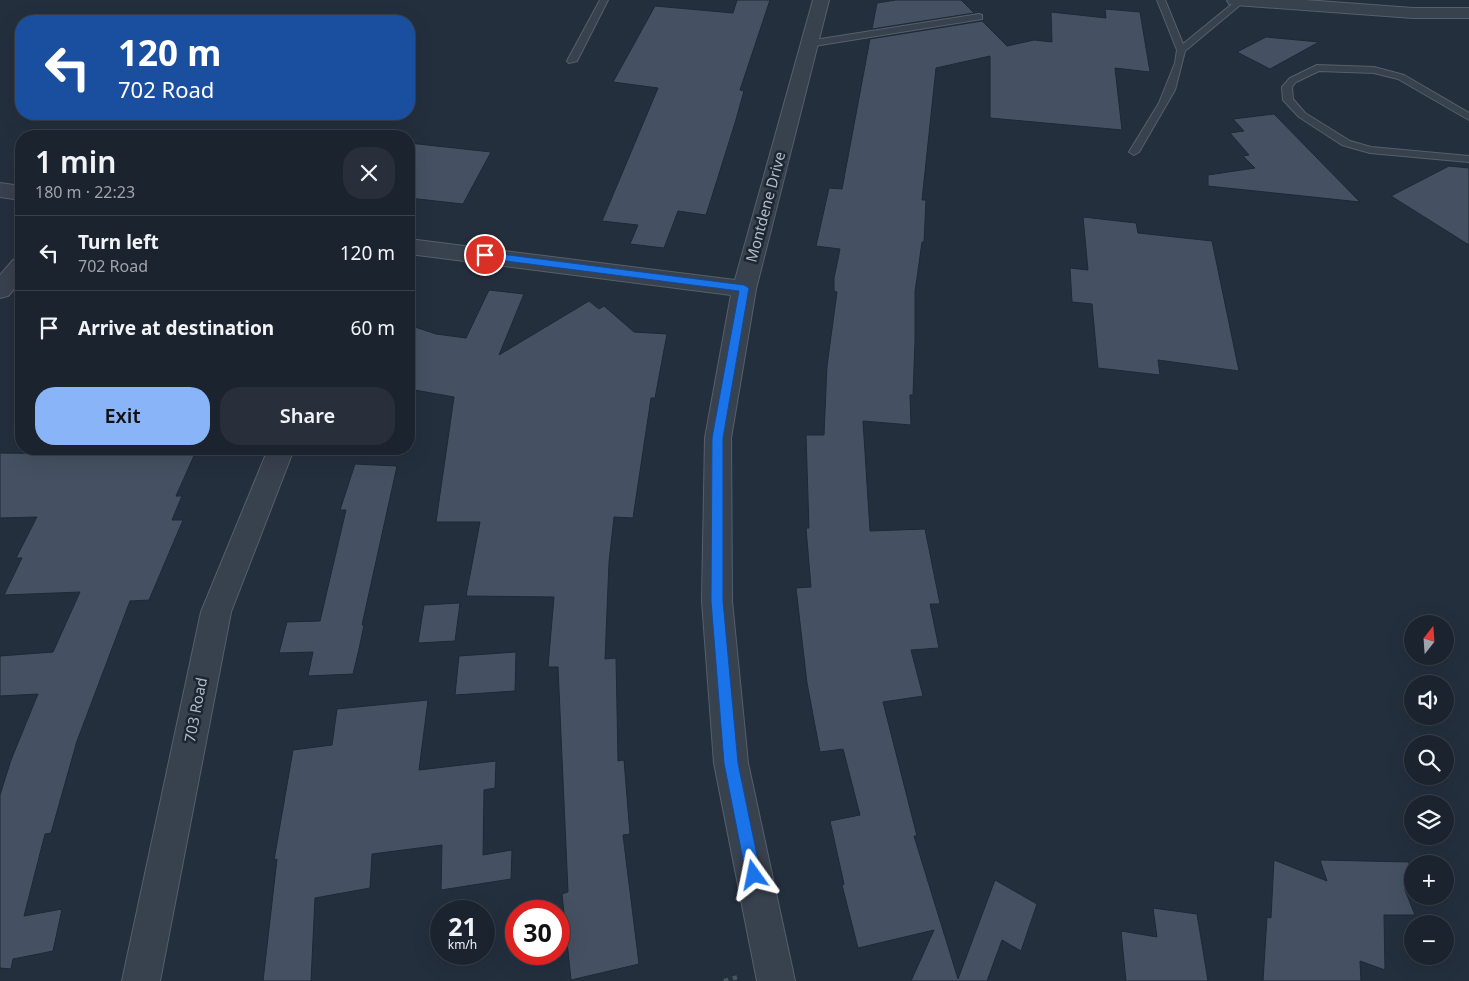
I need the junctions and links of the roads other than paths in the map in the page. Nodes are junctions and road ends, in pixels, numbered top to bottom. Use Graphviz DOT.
graph roads {
  1 [pos="604,0"];
  2 [pos="821,0"];
  3 [pos="1161,0"];
  4 [pos="1235,0"];
  5 [pos="1241,1"];
  6 [pos="1469,12"];
  7 [pos="979,17"];
  8 [pos="808,44"];
  9 [pos="1180,50"];
  10 [pos="572,61"];
  11 [pos="1469,117"];
  12 [pos="1134,152"];
  13 [pos="1469,159"];
  14 [pos="0,190"];
  15 [pos="15,192"];
  16 [pos="415,247"];
  17 [pos="15,273"];
  18 [pos="744,288"];
  19 [pos="0,290"];
  20 [pos="279,455"];
  21 [pos="141,981"];
  22 [pos="776,981"];
  1 -- 10 [label="lane"];
  2 -- 8 [label="street, Montdene Drive"];
  3 -- 9 [label="lane"];
  4 -- 5 [label="street"];
  5 -- 6 [label="street"];
  5 -- 9 [label="lane"];
  7 -- 8 [label="lane"];
  8 -- 18 [label="street, Montdene Drive"];
  9 -- 12 [label="lane"];
  11 -- 13 [label="lane"];
  14 -- 15 [label="street"];
  16 -- 18 [label="street"];
  17 -- 19 [label="street"];
  18 -- 22 [label="street, Montdene Drive"];
  20 -- 21 [label="street, 703 Road"];
}
